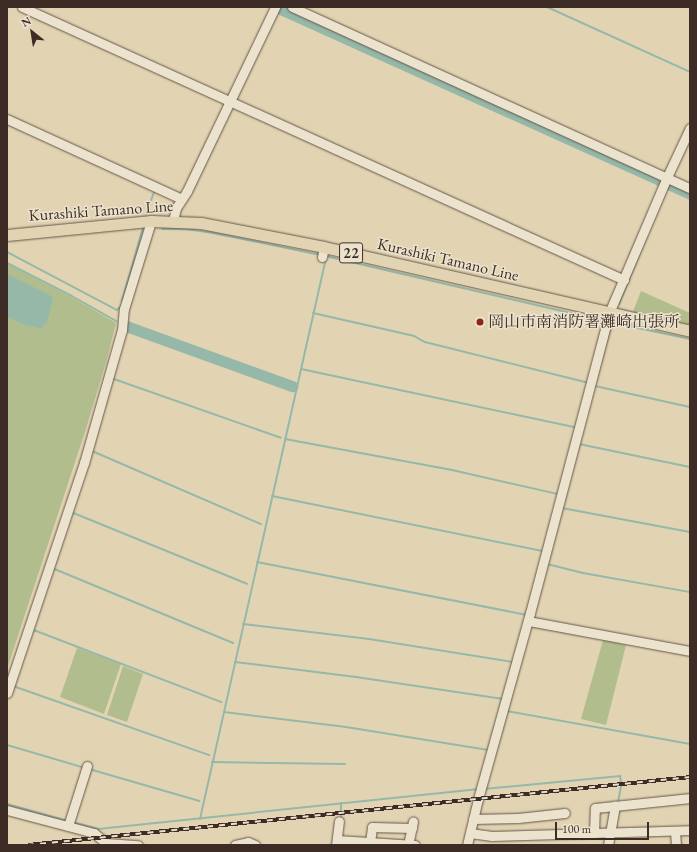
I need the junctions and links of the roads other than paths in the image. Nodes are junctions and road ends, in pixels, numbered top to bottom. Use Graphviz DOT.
graph roads {
  1 [pos="22,7"];
  2 [pos="292,7"];
  3 [pos="274,8"];
  4 [pos="240,67"];
  5 [pos="238,77"];
  6 [pos="227,100"];
  7 [pos="7,119"];
  8 [pos="690,128"];
  9 [pos="667,180"];
  10 [pos="690,188"];
  11 [pos="181,198"];
  12 [pos="150,221"];
  13 [pos="173,221"];
  14 [pos="7,235"];
  15 [pos="624,280"];
  16 [pos="608,319"];
  17 [pos="690,331"];
  18 [pos="531,621"];
  19 [pos="690,651"];
  20 [pos="10,671"];
  21 [pos="7,693"];
  22 [pos="87,768"];
  23 [pos="690,798"];
  24 [pos="616,804"];
  25 [pos="7,810"];
  26 [pos="565,813"];
  27 [pos="477,819"];
  28 [pos="339,821"];
  29 [pos="69,823"];
  30 [pos="690,830"];
  31 [pos="612,832"];
  32 [pos="594,833"];
  33 [pos="473,834"];
  34 [pos="675,836"];
  35 [pos="337,842"];
  36 [pos="370,842"];
  37 [pos="138,845"];
  38 [pos="235,845"];
  39 [pos="255,845"];
  40 [pos="408,845"];
  41 [pos="415,845"];
  42 [pos="467,845"];
  43 [pos="608,845"];
  1 -- 6 [label="street"];
  2 -- 9 [label="street"];
  3 -- 5 [label="street"];
  4 -- 5 [label="street"];
  5 -- 6 [label="street"];
  6 -- 11 [label="street"];
  6 -- 15 [label="street"];
  7 -- 11 [label="street"];
  8 -- 9 [label="street"];
  9 -- 10 [label="street"];
  9 -- 15 [label="street"];
  11 -- 13 [label="street"];
  12 -- 13 [label="main road, Kurashiki Tamano Line / 22"];
  12 -- 14 [label="main road, Kurashiki Tamano Line / 22"];
  12 -- 20 [label="street"];
  13 -- 16 [label="main road, Kurashiki Tamano Line / 22"];
  15 -- 16 [label="street"];
  16 -- 17 [label="main road, Kurashiki Tamano Line / 22"];
  16 -- 18 [label="street"];
  18 -- 19 [label="street"];
  18 -- 27 [label="street"];
  20 -- 21 [label="street"];
  22 -- 29 [label="street"];
  23 -- 24 [label="street"];
  24 -- 31 [label="street"];
  24 -- 32 [label="street"];
  25 -- 29 [label="street"];
  26 -- 27 [label="street"];
  27 -- 33 [label="street"];
  28 -- 35 [label="street"];
  29 -- 37 [label="street"];
  30 -- 34 [label="street"];
  31 -- 32 [label="street"];
  31 -- 34 [label="street"];
  31 -- 43 [label="street"];
  32 -- 33 [label="street"];
  33 -- 42 [label="street"];
  35 -- 36 [label="street"];
  36 -- 40 [label="street"];
  36 -- 40 [label="street"];
  38 -- 39 [label="street"];
  40 -- 41 [label="street"];
}
